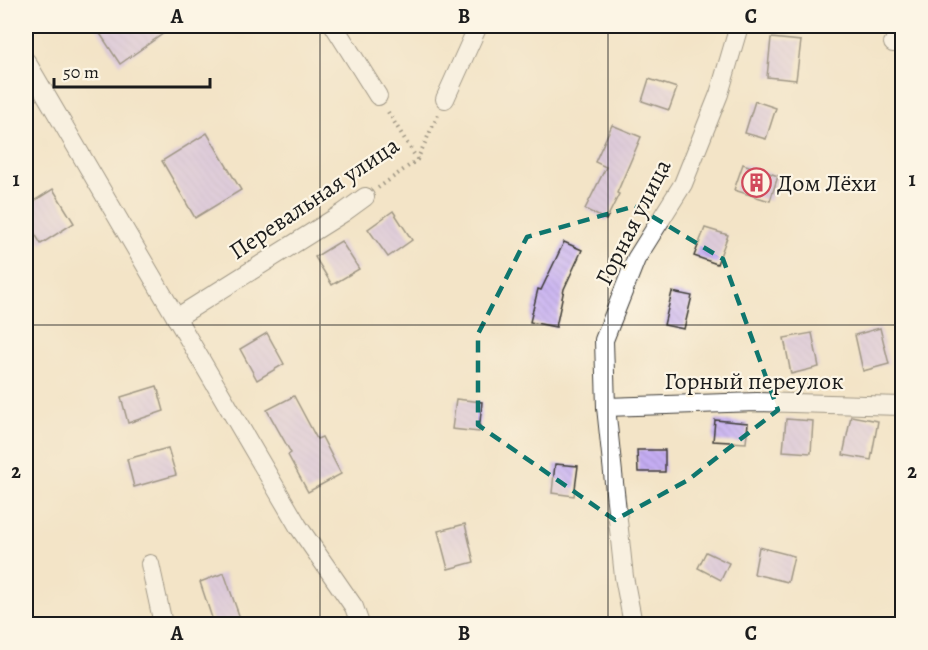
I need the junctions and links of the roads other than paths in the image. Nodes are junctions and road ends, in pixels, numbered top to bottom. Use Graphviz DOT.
graph roads {
  1 [pos="334,26"];
  2 [pos="478,26"];
  3 [pos="739,26"];
  4 [pos="26,61"];
  5 [pos="378,96"];
  6 [pos="445,99"];
  7 [pos="365,197"];
  8 [pos="176,318"];
  9 [pos="903,406"];
  10 [pos="606,407"];
  11 [pos="150,564"];
  12 [pos="164,624"];
  13 [pos="360,624"];
  14 [pos="633,624"];
  1 -- 5 [label="street"];
  2 -- 6 [label="street"];
  3 -- 10 [label="street, Горная улица"];
  4 -- 8 [label="street"];
  7 -- 8 [label="street, Перевальная улица"];
  8 -- 13 [label="street"];
  9 -- 10 [label="street, Горный переулок"];
  10 -- 14 [label="street, Горная улица"];
  11 -- 12 [label="street"];
}
